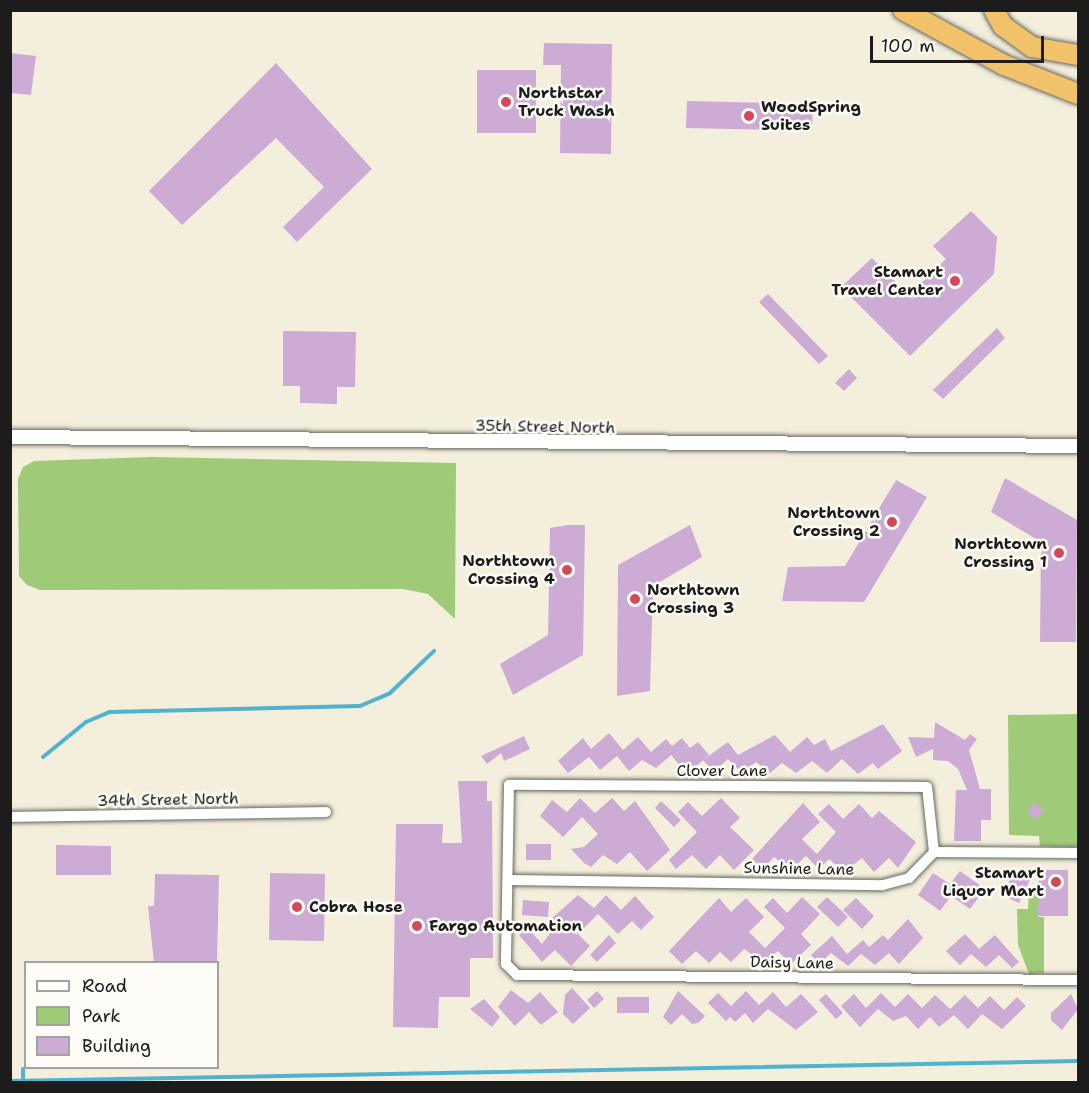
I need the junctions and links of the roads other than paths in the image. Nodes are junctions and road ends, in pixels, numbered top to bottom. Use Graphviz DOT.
graph roads {
  1 [pos="903,10"];
  2 [pos="994,10"];
  3 [pos="1078,55"];
  4 [pos="1004,66"];
  5 [pos="1078,79"];
  6 [pos="1078,94"];
  7 [pos="10,437"];
  8 [pos="1078,447"];
  9 [pos="326,812"];
  10 [pos="10,817"];
  11 [pos="934,852"];
  12 [pos="1078,853"];
  13 [pos="508,880"];
  14 [pos="1078,980"];
  1 -- 4 [label="highway"];
  2 -- 3 [label="highway"];
  4 -- 5 [label="highway"];
  4 -- 6 [label="highway"];
  7 -- 8 [label="street, 35th Street North"];
  9 -- 10 [label="street, 34th Street North"];
  11 -- 12 [label="street"];
  11 -- 13 [label="street, Sunshine Lane"];
  11 -- 13 [label="street, Clover Lane"];
  13 -- 14 [label="street, Daisy Lane"];
}
